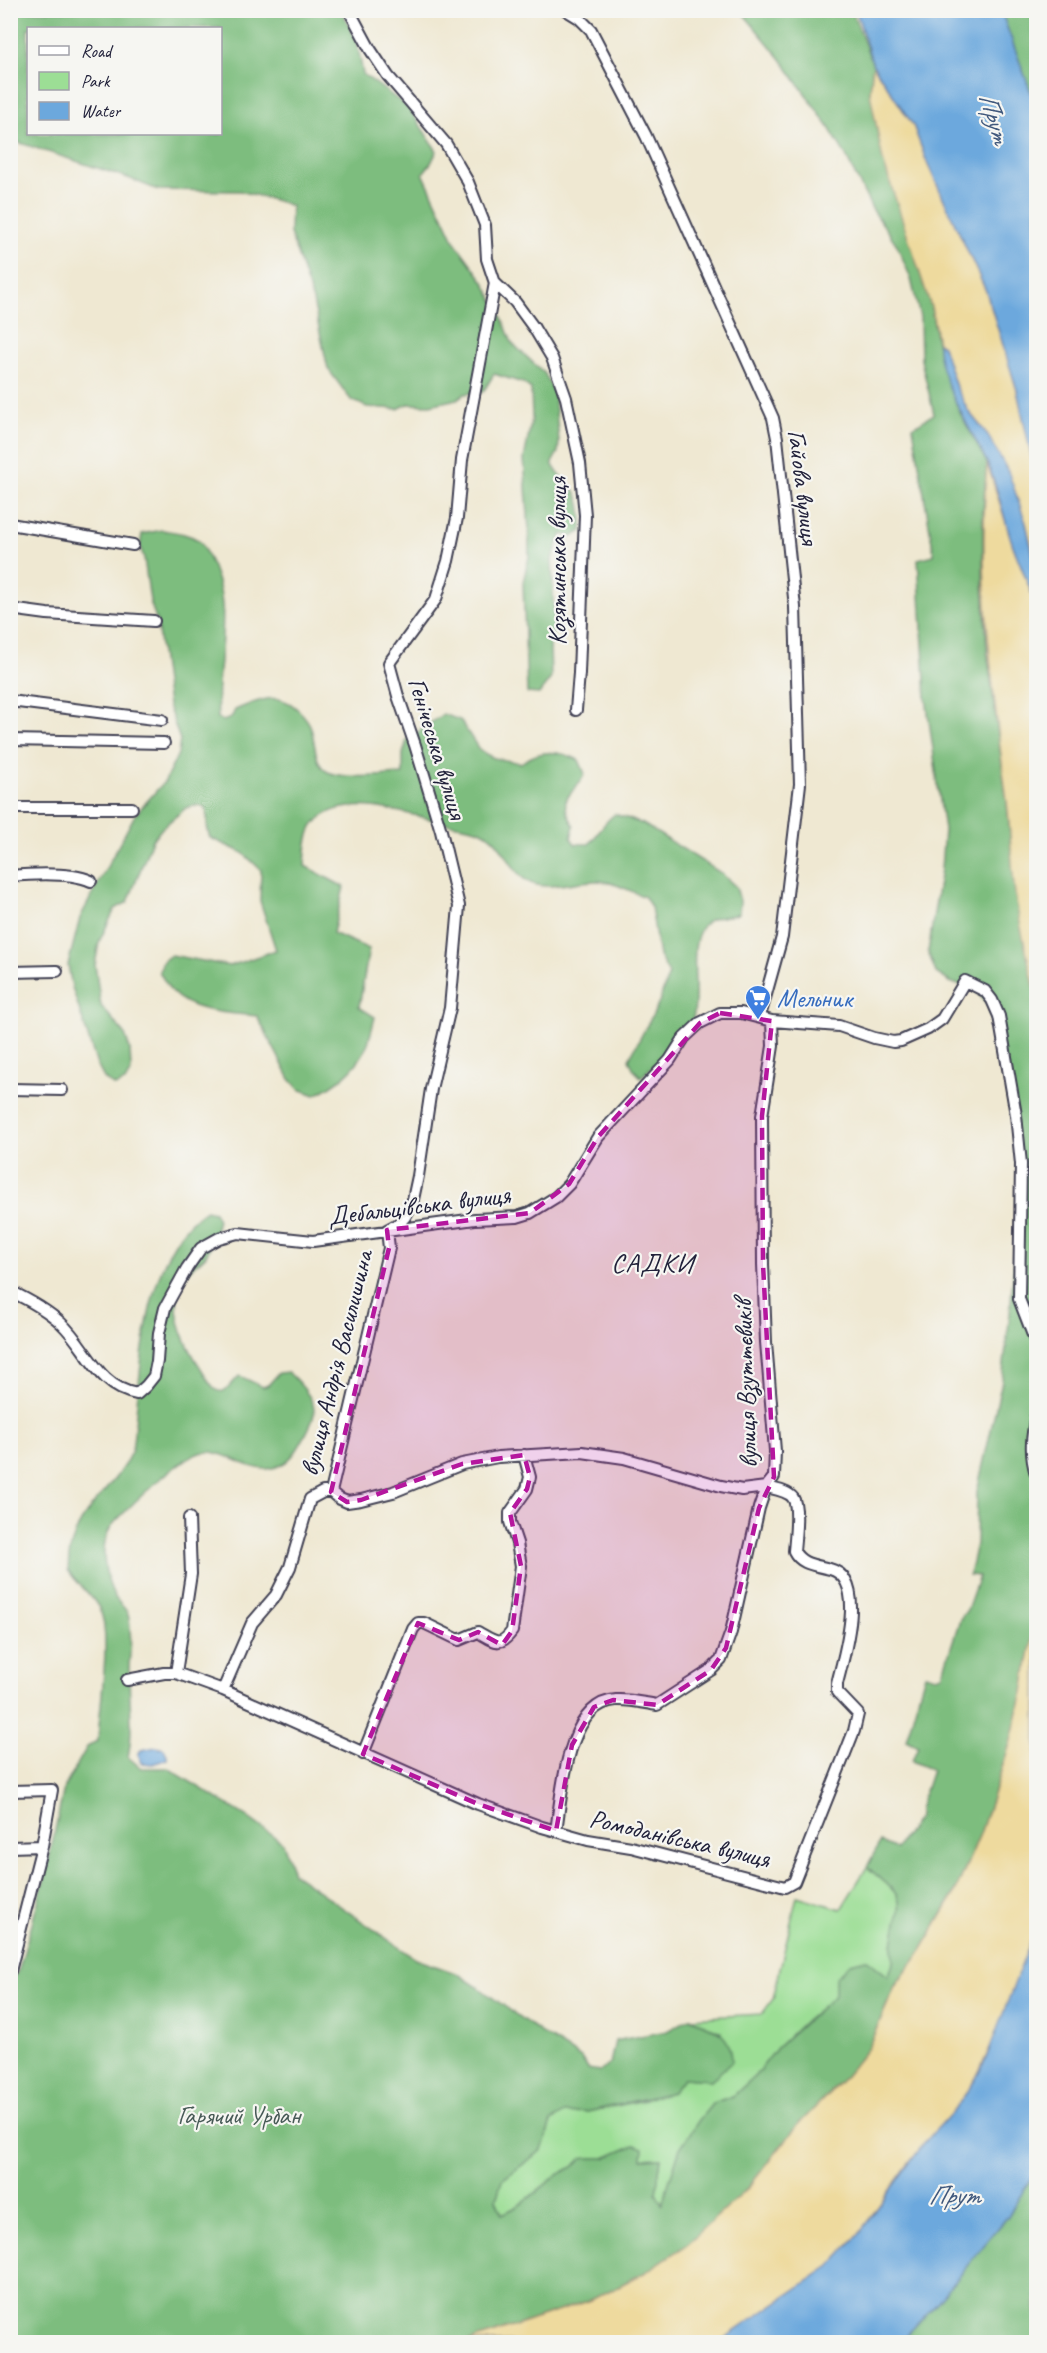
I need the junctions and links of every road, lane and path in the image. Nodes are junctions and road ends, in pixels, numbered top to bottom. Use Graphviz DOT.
graph roads {
  1 [pos="349,10"];
  2 [pos="566,10"];
  3 [pos="495,283"];
  4 [pos="10,524"];
  5 [pos="133,545"];
  6 [pos="10,609"];
  7 [pos="154,621"];
  8 [pos="10,701"];
  9 [pos="576,710"];
  10 [pos="162,720"];
  11 [pos="10,740"];
  12 [pos="164,743"];
  13 [pos="10,807"];
  14 [pos="132,808"];
  15 [pos="10,876"];
  16 [pos="91,881"];
  17 [pos="57,971"];
  18 [pos="10,972"];
  19 [pos="760,1017"];
  20 [pos="772,1021"];
  21 [pos="10,1089"];
  22 [pos="62,1090"];
  23 [pos="387,1230"];
  24 [pos="10,1291"];
  25 [pos="1036,1343"];
  26 [pos="1036,1414"];
  27 [pos="524,1455"];
  28 [pos="1036,1474"];
  29 [pos="766,1487"];
  30 [pos="331,1492"];
  31 [pos="189,1518"];
  32 [pos="176,1673"];
  33 [pos="127,1680"];
  34 [pos="223,1690"];
  35 [pos="363,1754"];
  36 [pos="10,1791"];
  37 [pos="556,1831"];
  38 [pos="42,1846"];
  39 [pos="10,1847"];
  40 [pos="10,1971"];
  1 -- 3 [label="street"];
  2 -- 19 [label="street, Гайова вулиця"];
  3 -- 9 [label="street, Козятинська вулиця"];
  3 -- 23 [label="street, Генічеська вулиця"];
  4 -- 5 [label="street"];
  6 -- 7 [label="street"];
  8 -- 10 [label="street"];
  11 -- 12 [label="street"];
  13 -- 14 [label="street"];
  15 -- 16 [label="street"];
  17 -- 18 [label="street"];
  19 -- 20 [label="street"];
  19 -- 23 [label="street, Дебальцівська вулиця"];
  20 -- 25 [label="street"];
  20 -- 29 [label="street, вулиця Взуттєвиків"];
  21 -- 22 [label="street"];
  23 -- 24 [label="street, Дебальцівська вулиця"];
  23 -- 30 [label="street, вулиця Андрія Василишина"];
  26 -- 28 [label="street"];
  27 -- 29 [label="street, вулиця Взуттєвиків"];
  27 -- 30 [label="street, вулиця Взуттєвиків"];
  27 -- 35 [label="street"];
  29 -- 37 [label="street"];
  29 -- 37 [label="street, Ромоданівська вулиця"];
  30 -- 34 [label="street, вулиця Андрія Василишина"];
  31 -- 32 [label="street"];
  32 -- 33 [label="street"];
  32 -- 34 [label="street, Ромоданівська вулиця"];
  34 -- 35 [label="street, Ромоданівська вулиця"];
  35 -- 37 [label="street, Ромоданівська вулиця"];
  36 -- 38 [label="street"];
  38 -- 39 [label="street"];
  38 -- 40 [label="street"];
}
